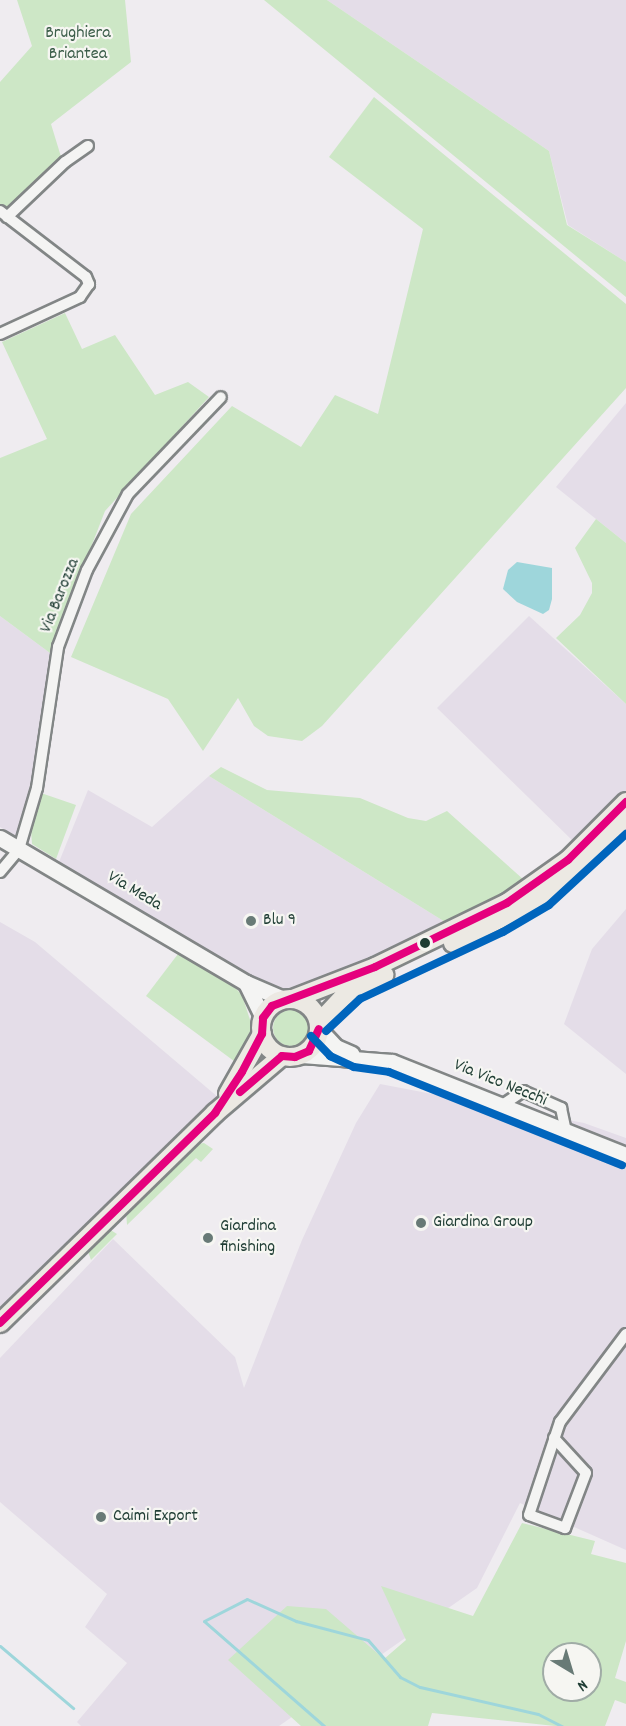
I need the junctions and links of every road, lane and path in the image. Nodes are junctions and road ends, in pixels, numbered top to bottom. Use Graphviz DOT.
graph roads {
  1 [pos="88,146"];
  2 [pos="4,214"];
  3 [pos="0,334"];
  4 [pos="221,398"];
  5 [pos="626,802"];
  6 [pos="626,820"];
  7 [pos="0,838"];
  8 [pos="19,849"];
  9 [pos="0,872"];
  10 [pos="246,983"];
  11 [pos="289,999"];
  12 [pos="263,1026"];
  13 [pos="319,1026"];
  14 [pos="302,1055"];
  15 [pos="282,1056"];
  16 [pos="358,1057"];
  17 [pos="501,1106"];
  18 [pos="215,1113"];
  19 [pos="566,1132"];
  20 [pos="626,1155"];
  21 [pos="0,1323"];
  22 [pos="626,1334"];
  23 [pos="554,1438"];
  1 -- 2 [label="street"];
  2 -- 3 [label="street"];
  4 -- 8 [label="street, Via Barozza"];
  5 -- 11 [label="main road"];
  6 -- 13 [label="main road"];
  7 -- 8 [label="street, Via Meda"];
  8 -- 9 [label="street"];
  8 -- 10 [label="street, Via Meda"];
  10 -- 11 [label="street, Via Meda"];
  10 -- 12 [label="street"];
  11 -- 12 [label="main road"];
  11 -- 13 [label="main road"];
  12 -- 15 [label="main road"];
  12 -- 18 [label="main road"];
  13 -- 14 [label="main road"];
  13 -- 16 [label="street, Via Vico Necchi"];
  14 -- 15 [label="main road"];
  14 -- 16 [label="street, Via Vico Necchi"];
  15 -- 18 [label="main road"];
  16 -- 17 [label="street, Via Vico Necchi"];
  17 -- 19 [label="street, Via Vico Necchi"];
  17 -- 19 [label="street"];
  18 -- 21 [label="main road"];
  19 -- 20 [label="street, Via Vico Necchi"];
  22 -- 23 [label="street"];
  23 -- 23 [label="street"];
}
